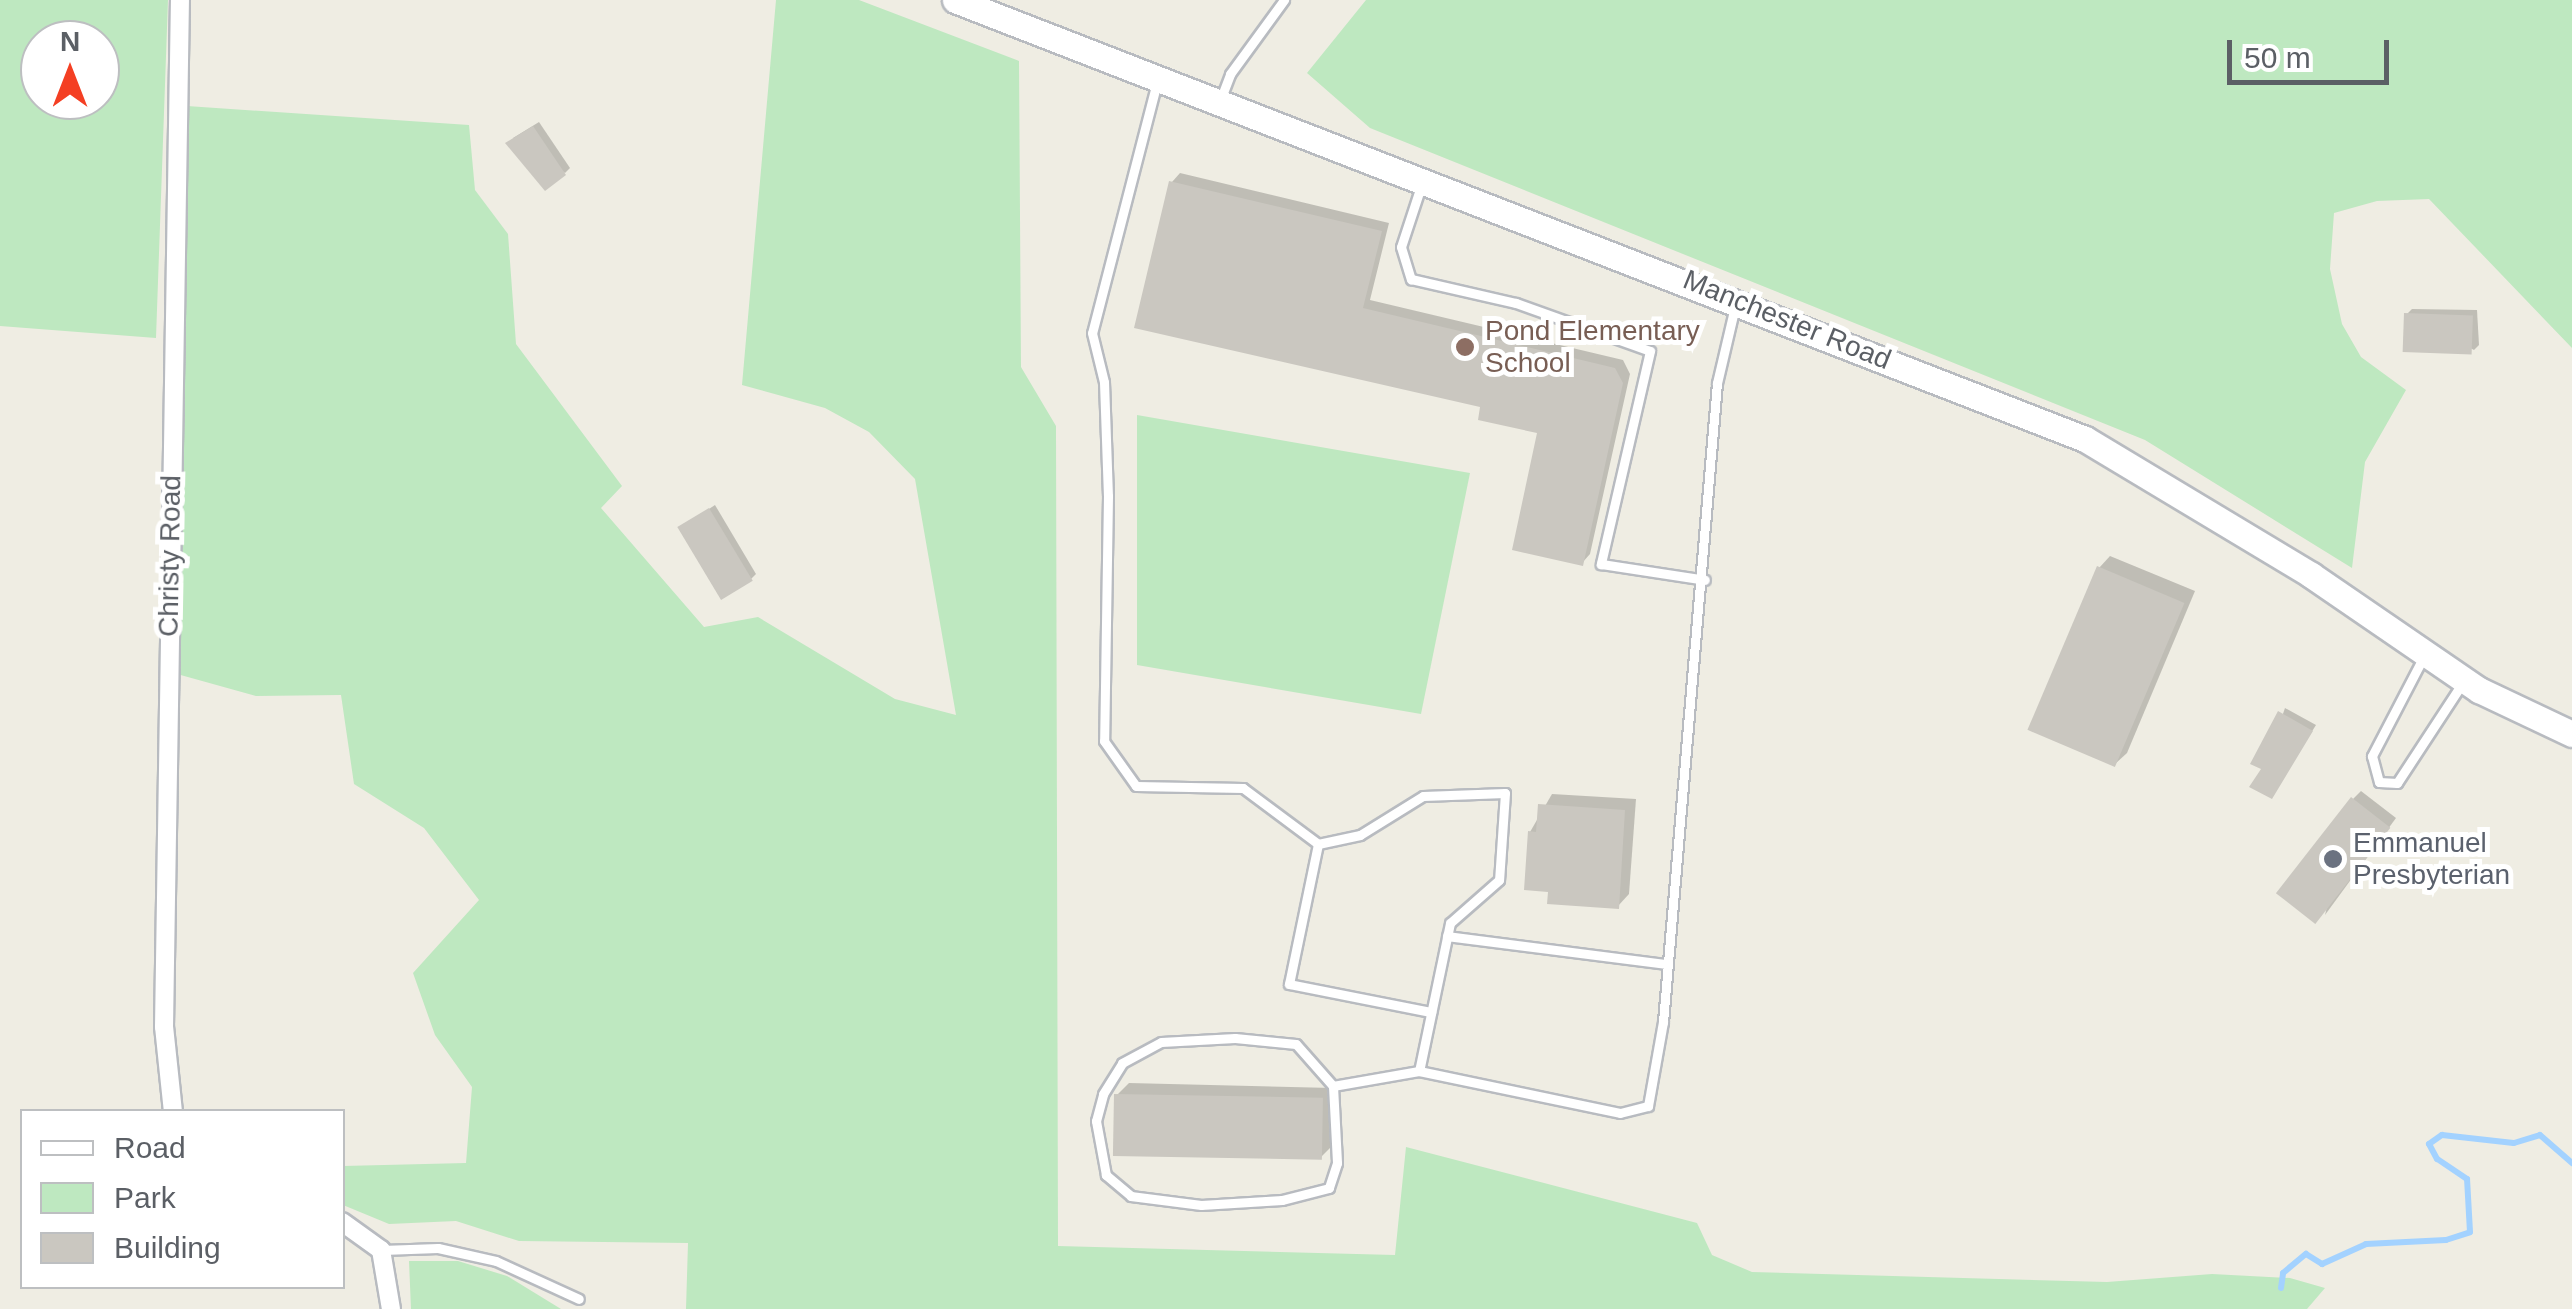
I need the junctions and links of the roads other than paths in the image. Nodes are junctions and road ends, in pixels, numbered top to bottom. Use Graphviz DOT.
graph roads {
  1 [pos="180,0"];
  2 [pos="955,0"];
  3 [pos="1284,0"];
  4 [pos="1158,78"];
  5 [pos="1220,101"];
  6 [pos="1424,179"];
  7 [pos="1736,298"];
  8 [pos="1704,580"];
  9 [pos="2425,654"];
  10 [pos="2464,680"];
  11 [pos="2572,734"];
  12 [pos="1318,844"];
  13 [pos="1447,936"];
  14 [pos="1666,964"];
  15 [pos="1431,1012"];
  16 [pos="1419,1071"];
  17 [pos="1334,1086"];
  18 [pos="173,1109"];
  19 [pos="345,1224"];
  20 [pos="381,1250"];
  21 [pos="579,1299"];
  22 [pos="391,1309"];
  1 -- 18 [label="street, Christy Road"];
  2 -- 4 [label="street, Manchester Road"];
  3 -- 5 [label="lane"];
  4 -- 5 [label="street, Manchester Road"];
  4 -- 12 [label="lane"];
  5 -- 6 [label="street, Manchester Road"];
  6 -- 7 [label="street, Manchester Road"];
  6 -- 8 [label="lane"];
  7 -- 8 [label="lane"];
  7 -- 9 [label="street, Manchester Road"];
  8 -- 14 [label="lane"];
  9 -- 10 [label="street, Manchester Road"];
  9 -- 10 [label="lane"];
  10 -- 11 [label="street, Manchester Road"];
  12 -- 13 [label="lane"];
  12 -- 15 [label="lane"];
  13 -- 14 [label="lane"];
  13 -- 15 [label="lane"];
  14 -- 16 [label="lane"];
  15 -- 16 [label="lane"];
  16 -- 17 [label="lane"];
  17 -- 17 [label="lane"];
  19 -- 20 [label="street"];
  20 -- 21 [label="lane"];
  20 -- 22 [label="street"];
}
